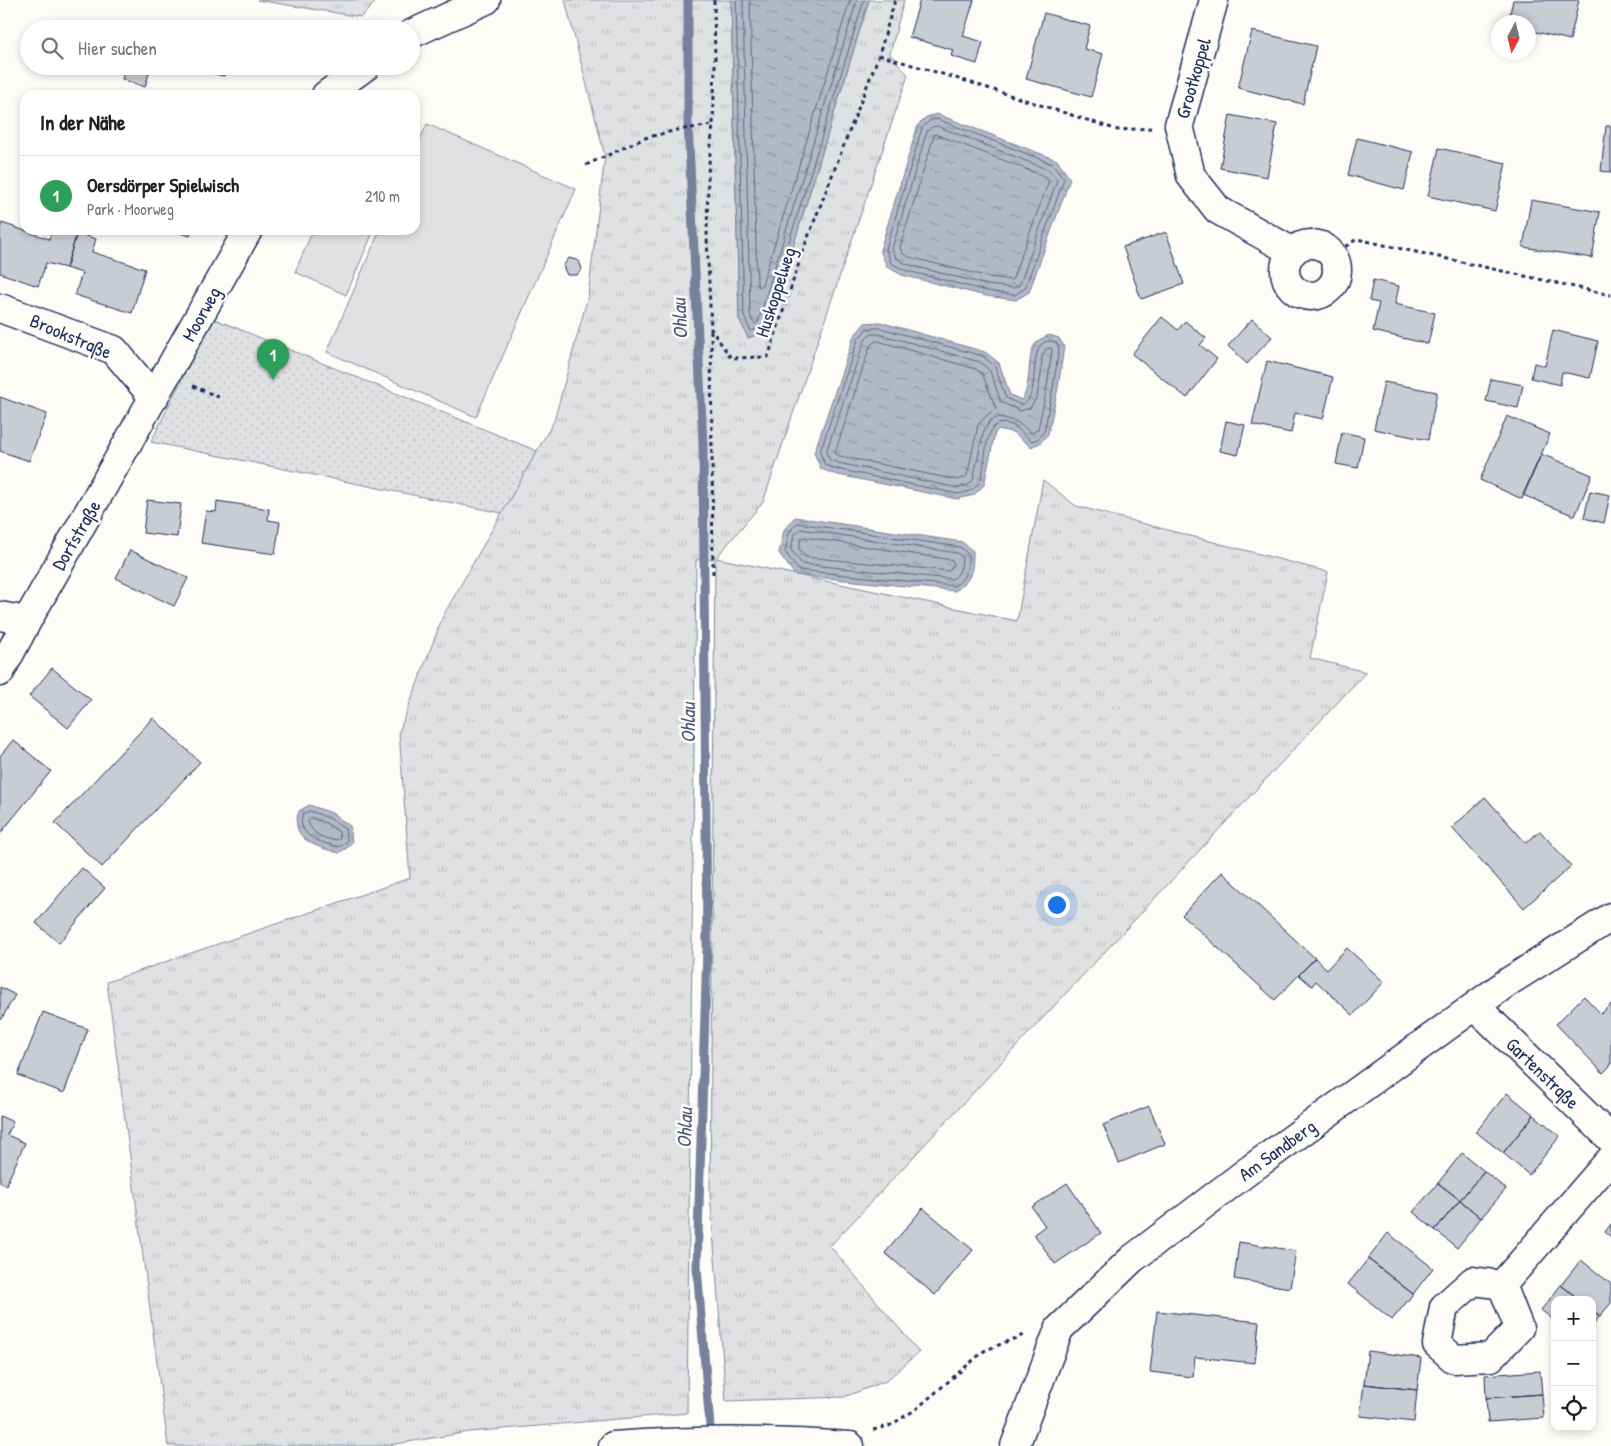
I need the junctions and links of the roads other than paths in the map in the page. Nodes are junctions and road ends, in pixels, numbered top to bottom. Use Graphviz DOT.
graph roads {
  1 [pos="486,0"];
  2 [pos="1214,0"];
  3 [pos="420,30"];
  4 [pos="354,75"];
  5 [pos="333,90"];
  6 [pos="245,235"];
  7 [pos="1293,252"];
  8 [pos="0,308"];
  9 [pos="154,398"];
  10 [pos="0,616"];
  11 [pos="27,621"];
  12 [pos="0,672"];
  13 [pos="1611,918"];
  14 [pos="1475,1006"];
  15 [pos="1611,1140"];
  16 [pos="1611,1159"];
  17 [pos="1502,1285"];
  18 [pos="860,1438"];
  19 [pos="613,1446"];
  20 [pos="1015,1446"];
  1 -- 3 [label="street"];
  2 -- 7 [label="street, Grootkoppel"];
  4 -- 5 [label="street"];
  6 -- 9 [label="street, Moorweg"];
  7 -- 7 [label="street"];
  8 -- 9 [label="street, Brookstraße"];
  9 -- 11 [label="street, Dorfstraße"];
  10 -- 11 [label="street"];
  11 -- 12 [label="street, Dorfstraße"];
  13 -- 14 [label="street, Am Sandberg"];
  14 -- 15 [label="street, Gartenstraße"];
  14 -- 20 [label="street, Am Sandberg"];
  16 -- 17 [label="street"];
  18 -- 19 [label="street"];
}
